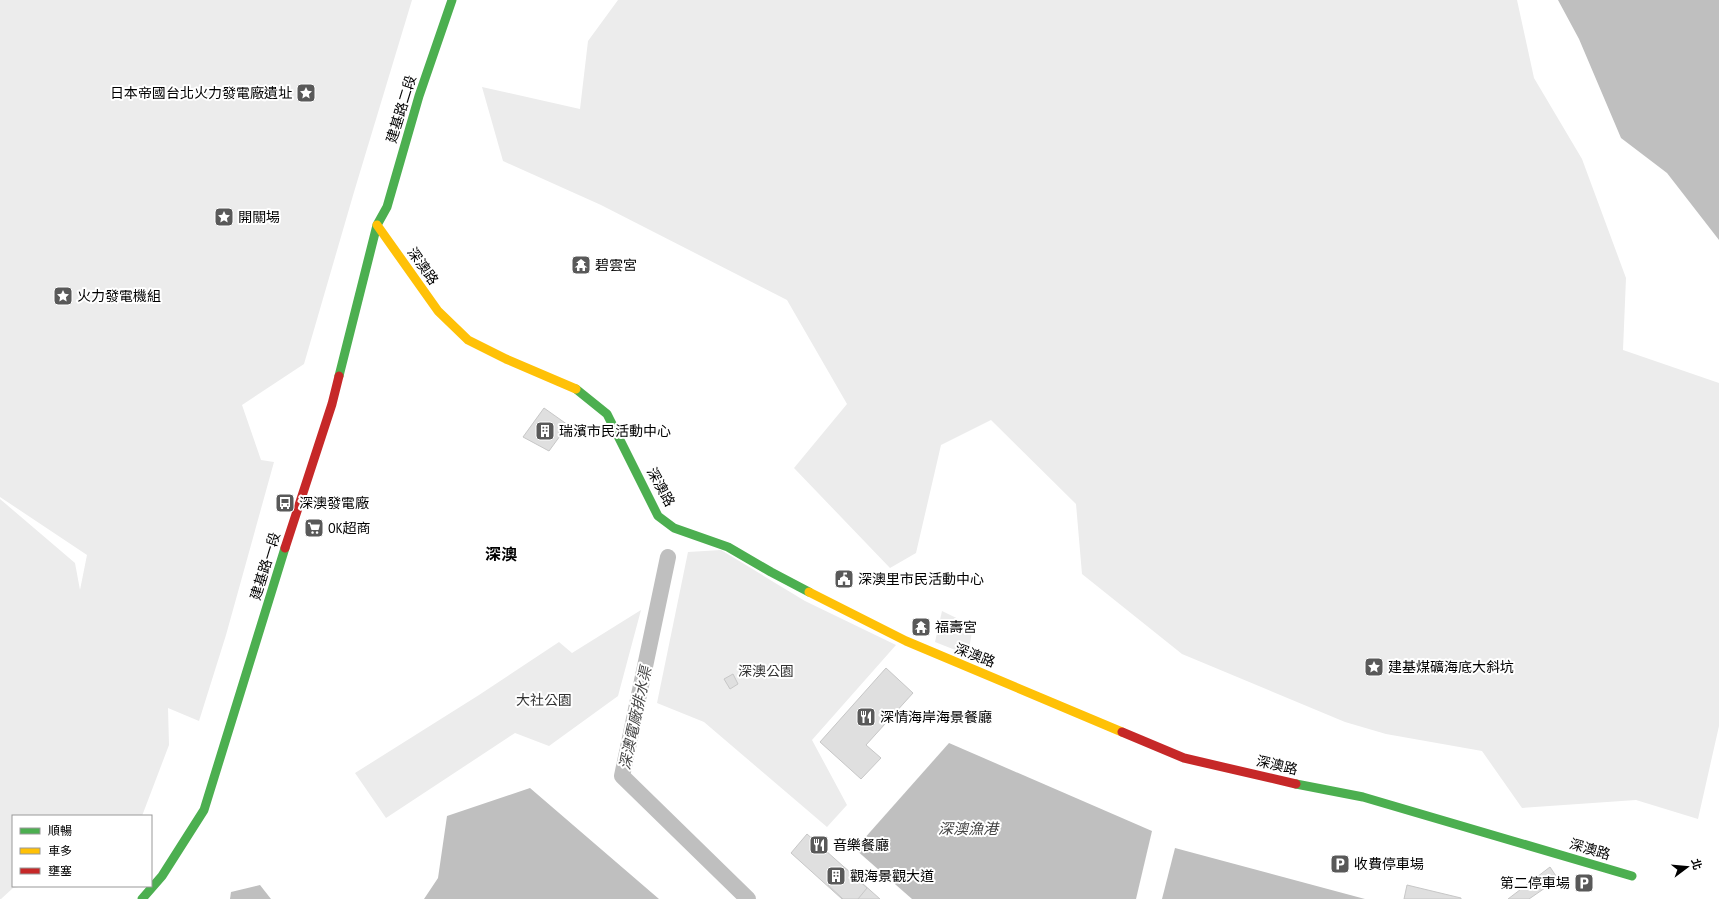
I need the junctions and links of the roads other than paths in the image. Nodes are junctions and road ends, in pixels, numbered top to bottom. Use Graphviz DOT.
graph roads {
  1 [pos="452,0"];
  2 [pos="377,225"];
  3 [pos="1632,876"];
  4 [pos="142,899"];
  1 -- 2 [label="street, 建基路二段"];
  2 -- 3 [label="street, 深澳路"];
  2 -- 4 [label="street, 建基路一段"];
}
